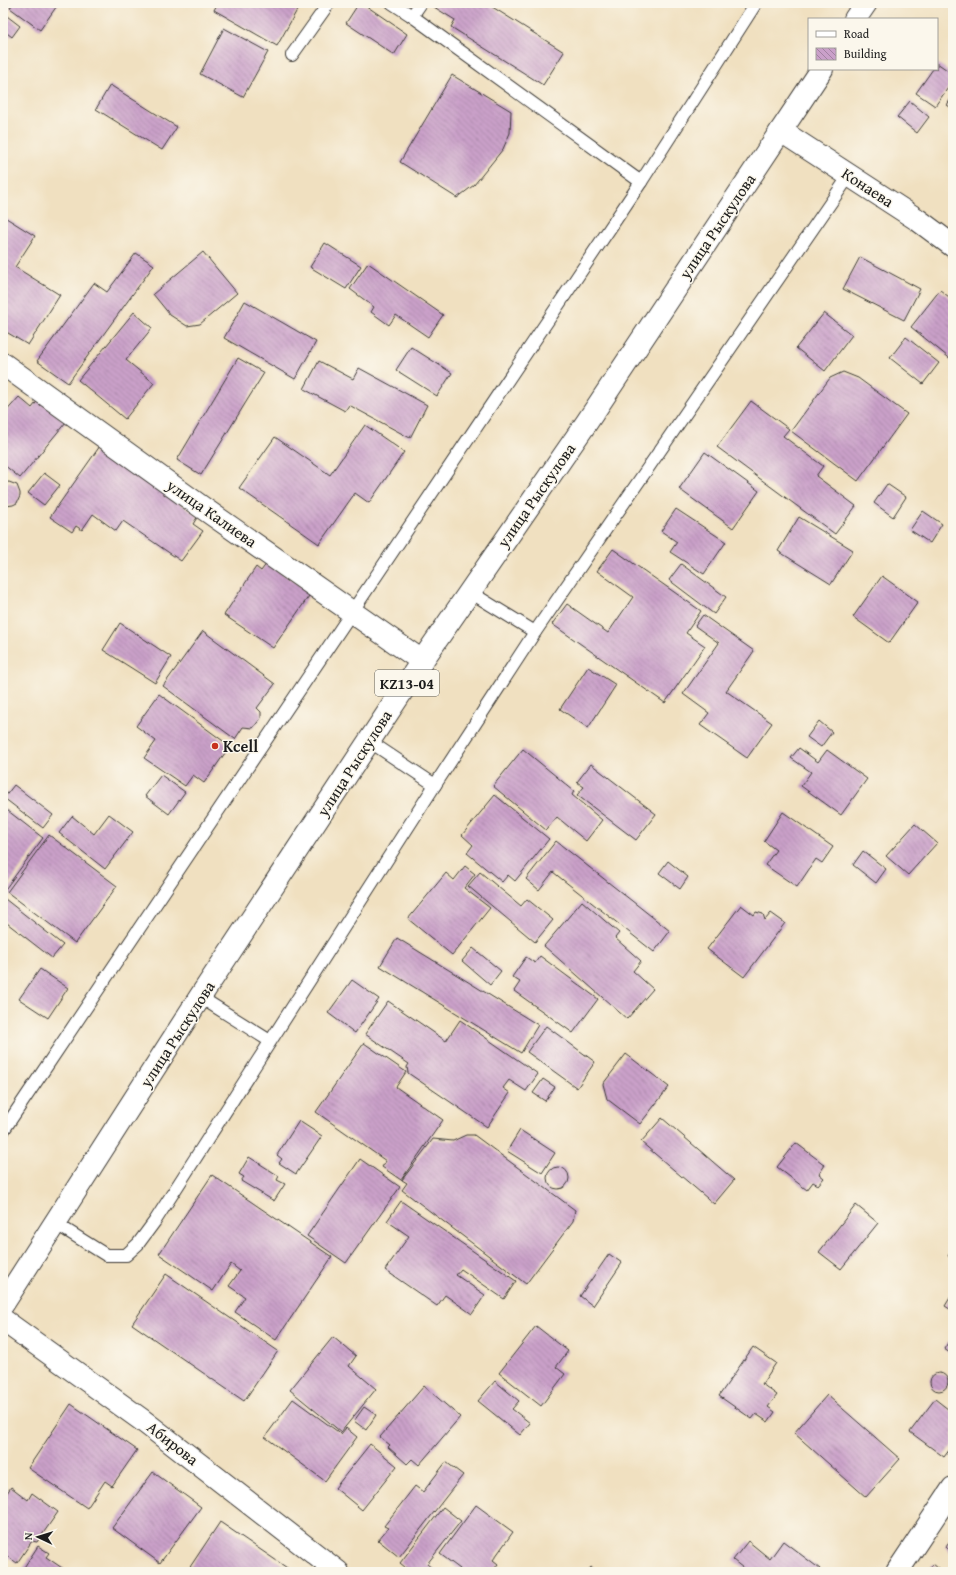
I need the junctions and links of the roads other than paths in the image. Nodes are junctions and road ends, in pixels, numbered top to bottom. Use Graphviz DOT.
graph roads {
  1 [pos="329,3"];
  2 [pos="392,3"];
  3 [pos="421,3"];
  4 [pos="756,3"];
  5 [pos="412,16"];
  6 [pos="292,55"];
  7 [pos="821,70"];
  8 [pos="781,132"];
  9 [pos="849,176"];
  10 [pos="641,182"];
  11 [pos="953,246"];
  12 [pos="3,364"];
  13 [pos="470,592"];
  14 [pos="352,612"];
  15 [pos="535,632"];
  16 [pos="422,661"];
  17 [pos="369,741"];
  18 [pos="435,785"];
  19 [pos="200,997"];
  20 [pos="270,1041"];
  21 [pos="3,1131"];
  22 [pos="55,1223"];
  23 [pos="3,1304"];
  24 [pos="3,1320"];
  25 [pos="953,1488"];
  26 [pos="338,1572"];
  27 [pos="896,1572"];
  1 -- 6 [label="lane"];
  2 -- 5 [label="lane"];
  3 -- 5 [label="lane"];
  4 -- 10 [label="lane"];
  5 -- 10 [label="lane"];
  7 -- 8 [label="main road, улица Рыскулова / KZ13-04"];
  8 -- 9 [label="main road, Конаева"];
  8 -- 13 [label="main road, улица Рыскулова / KZ13-04"];
  9 -- 11 [label="main road, Конаева"];
  9 -- 15 [label="lane"];
  10 -- 14 [label="lane"];
  12 -- 14 [label="main road, улица Калиева"];
  13 -- 15 [label="lane"];
  13 -- 16 [label="main road, улица Рыскулова / KZ13-04"];
  14 -- 16 [label="main road, улица Калиева"];
  14 -- 21 [label="lane"];
  15 -- 18 [label="lane"];
  16 -- 17 [label="main road, улица Рыскулова / KZ13-04"];
  17 -- 18 [label="lane"];
  17 -- 19 [label="main road, улица Рыскулова / KZ13-04"];
  18 -- 20 [label="lane"];
  19 -- 20 [label="lane"];
  19 -- 22 [label="main road, улица Рыскулова / KZ13-04"];
  20 -- 22 [label="lane"];
  22 -- 23 [label="main road, улица Рыскулова / KZ13-04"];
  24 -- 26 [label="main road, Абирова"];
  25 -- 27 [label="main road"];
}
